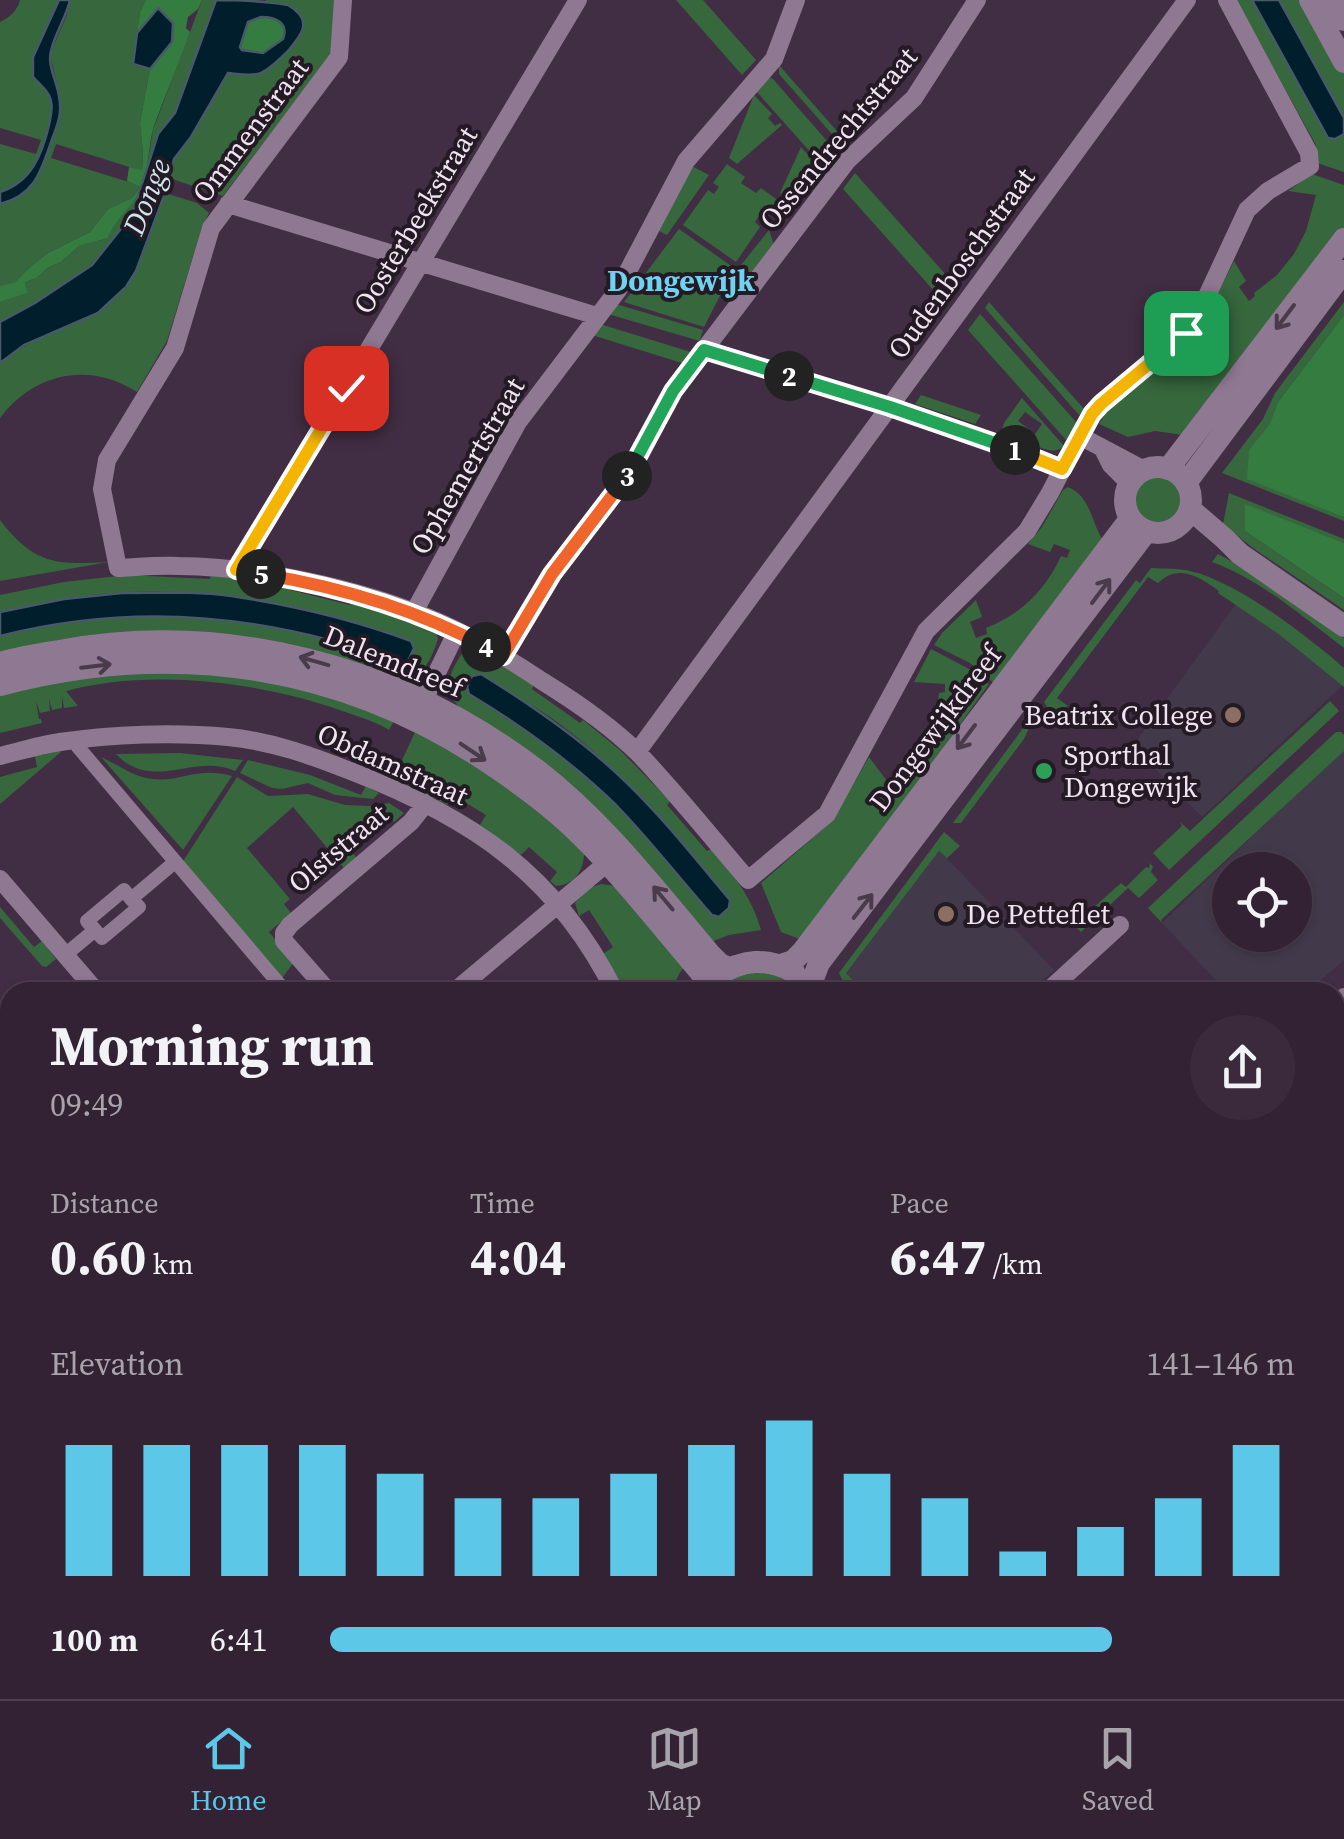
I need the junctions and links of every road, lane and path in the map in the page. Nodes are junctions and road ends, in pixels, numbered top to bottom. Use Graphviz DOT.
graph roads {
  1 [pos="343,0"];
  2 [pos="578,0"];
  3 [pos="796,0"];
  4 [pos="977,0"];
  5 [pos="1187,0"];
  6 [pos="1227,0"];
  7 [pos="1310,0"];
  8 [pos="1332,0"];
  9 [pos="1344,20"];
  10 [pos="1344,62"];
  11 [pos="228,204"];
  12 [pos="1344,240"];
  13 [pos="422,262"];
  14 [pos="1344,271"];
  15 [pos="597,316"];
  16 [pos="704,350"];
  17 [pos="890,407"];
  18 [pos="1080,436"];
  19 [pos="1062,469"];
  20 [pos="1136,476"];
  21 [pos="1177,476"];
  22 [pos="1185,517"];
  23 [pos="1138,525"];
  24 [pos="236,570"];
  25 [pos="414,612"];
  26 [pos="1343,626"];
  27 [pos="457,631"];
  28 [pos="503,656"];
  29 [pos="0,663"];
  30 [pos="0,685"];
  31 [pos="420,710"];
  32 [pos="75,741"];
  33 [pos="637,752"];
  34 [pos="0,756"];
  35 [pos="426,803"];
  36 [pos="614,856"];
  37 [pos="175,862"];
  38 [pos="0,878"];
  39 [pos="559,904"];
  40 [pos="1120,925"];
  41 [pos="66,955"];
  42 [pos="780,965"];
  43 [pos="729,968"];
  44 [pos="89,982"];
  45 [pos="271,982"];
  46 [pos="321,982"];
  47 [pos="466,982"];
  48 [pos="609,982"];
  49 [pos="704,982"];
  50 [pos="711,982"];
  51 [pos="804,982"];
  52 [pos="814,982"];
  53 [pos="1058,982"];
  1 -- 11 [label="street, Ommenstraat"];
  2 -- 13 [label="street, Oosterbeekstraat"];
  3 -- 15 [label="street, Ophemertstraat"];
  4 -- 16 [label="street, Ossendrechtstraat"];
  5 -- 17 [label="street, Oudenboschstraat"];
  6 -- 18 [label="street"];
  7 -- 10 [label="street"];
  8 -- 9 [label="street"];
  11 -- 13 [label="street"];
  11 -- 24 [label="street, Ommenstraat"];
  12 -- 21 [label="street, one-way"];
  13 -- 15 [label="street"];
  13 -- 24 [label="street, Oosterbeekstraat"];
  14 -- 21 [label="street"];
  15 -- 25 [label="street, Ophemertstraat"];
  16 -- 17 [label="street"];
  16 -- 28 [label="street, Ossendrechtstraat"];
  17 -- 19 [label="street"];
  17 -- 33 [label="street, Oudenboschstraat"];
  18 -- 19 [label="street"];
  18 -- 20 [label="street"];
  19 -- 33 [label="street"];
  20 -- 21 [label="street"];
  20 -- 23 [label="street"];
  21 -- 22 [label="street"];
  22 -- 23 [label="street"];
  22 -- 26 [label="street"];
  23 -- 42 [label="street, Dongewijkdreef, one-way"];
  52 -- 23 [label="street, Dongewijkdreef, one-way"];
  24 -- 25 [label="street"];
  25 -- 27 [label="street"];
  27 -- 28 [label="street"];
  27 -- 31 [label="street"];
  28 -- 33 [label="street"];
  31 -- 29 [label="street, Dalemdreef, one-way"];
  30 -- 31 [label="street, Dalemdreef, one-way"];
  31 -- 36 [label="street, Dalemdreef"];
  32 -- 34 [label="street, Obdamstraat"];
  32 -- 35 [label="street, Obdamstraat"];
  32 -- 37 [label="street"];
  35 -- 39 [label="street, Obdamstraat"];
  35 -- 46 [label="street, Olststraat"];
  36 -- 39 [label="street"];
  43 -- 36 [label="street, Dalemdreef, one-way"];
  36 -- 49 [label="street, Dalemdreef"];
  37 -- 41 [label="street"];
  37 -- 45 [label="street"];
  38 -- 41 [label="street"];
  39 -- 47 [label="street"];
  39 -- 48 [label="street, Obdamstraat"];
  40 -- 53 [label="street"];
  41 -- 44 [label="street"];
  42 -- 43 [label="street"];
  42 -- 51 [label="street"];
  43 -- 50 [label="street"];
}
